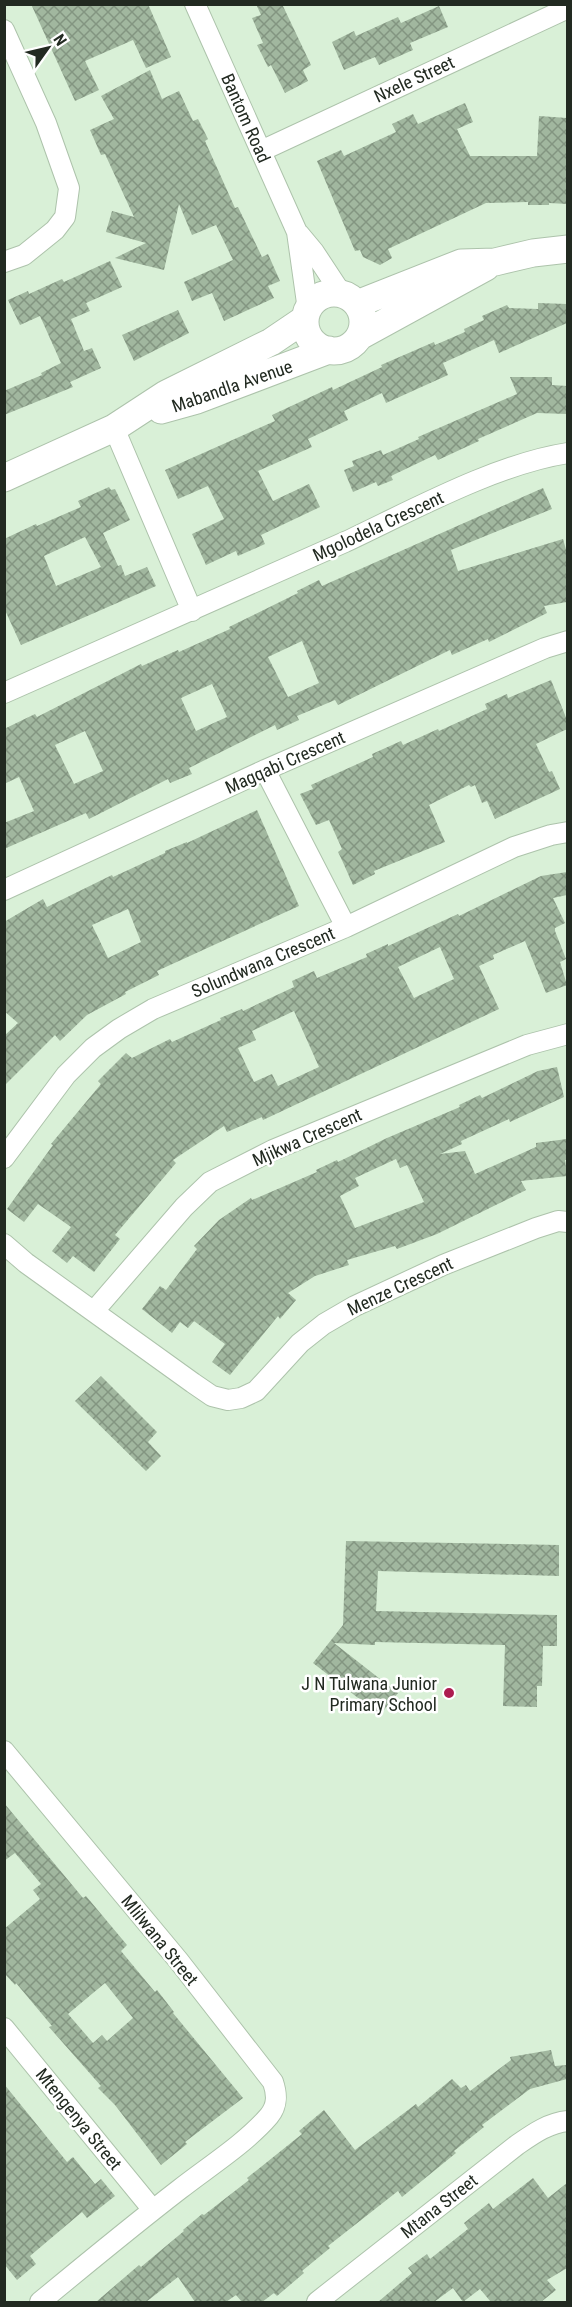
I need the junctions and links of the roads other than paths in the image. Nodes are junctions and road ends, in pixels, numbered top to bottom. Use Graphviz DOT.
graph roads {
  1 [pos="195,4"];
  2 [pos="567,8"];
  3 [pos="4,30"];
  4 [pos="261,151"];
  5 [pos="297,232"];
  6 [pos="567,249"];
  7 [pos="4,262"];
  8 [pos="495,262"];
  9 [pos="349,299"];
  10 [pos="307,314"];
  11 [pos="360,336"];
  12 [pos="329,350"];
  13 [pos="123,422"];
  14 [pos="567,453"];
  15 [pos="4,478"];
  16 [pos="192,611"];
  17 [pos="567,640"];
  18 [pos="4,693"];
  19 [pos="265,770"];
  20 [pos="567,832"];
  21 [pos="4,890"];
  22 [pos="346,927"];
  23 [pos="567,1034"];
  24 [pos="4,1158"];
  25 [pos="567,1222"];
  26 [pos="4,1244"];
  27 [pos="94,1311"];
  28 [pos="4,1752"];
  29 [pos="4,2028"];
  30 [pos="567,2121"];
  31 [pos="153,2210"];
  32 [pos="40,2302"];
  33 [pos="317,2302"];
  1 -- 4 [label="street, Bantom Road"];
  2 -- 4 [label="street, Nxele Street"];
  3 -- 7 [label="street"];
  4 -- 5 [label="street, Bantom Road"];
  5 -- 9 [label="street, Bantom Road"];
  5 -- 10 [label="street, Bantom Road"];
  6 -- 8 [label="street"];
  8 -- 9 [label="street"];
  8 -- 11 [label="street"];
  9 -- 10 [label="street"];
  9 -- 11 [label="street"];
  10 -- 12 [label="street"];
  10 -- 13 [label="street, Mabandla Avenue"];
  11 -- 12 [label="street"];
  12 -- 13 [label="street, Mabandla Avenue"];
  13 -- 15 [label="street, Mabandla Avenue"];
  13 -- 16 [label="street"];
  14 -- 16 [label="street, Mgolodela Crescent"];
  16 -- 18 [label="street, Mgolodela Crescent"];
  17 -- 19 [label="street, Magqabi Crescent"];
  19 -- 21 [label="street, Magqabi Crescent"];
  19 -- 22 [label="street"];
  20 -- 22 [label="street, Solundwana Crescent"];
  22 -- 24 [label="street, Solundwana Crescent"];
  23 -- 27 [label="street, Mjikwa Crescent"];
  25 -- 27 [label="street, Menze Crescent"];
  26 -- 27 [label="street"];
  28 -- 31 [label="street, Mlilwana Street"];
  29 -- 31 [label="street, Mtengenya Street"];
  30 -- 33 [label="street, Mtana Street"];
  31 -- 32 [label="street, Mlilwana Street"];
}
